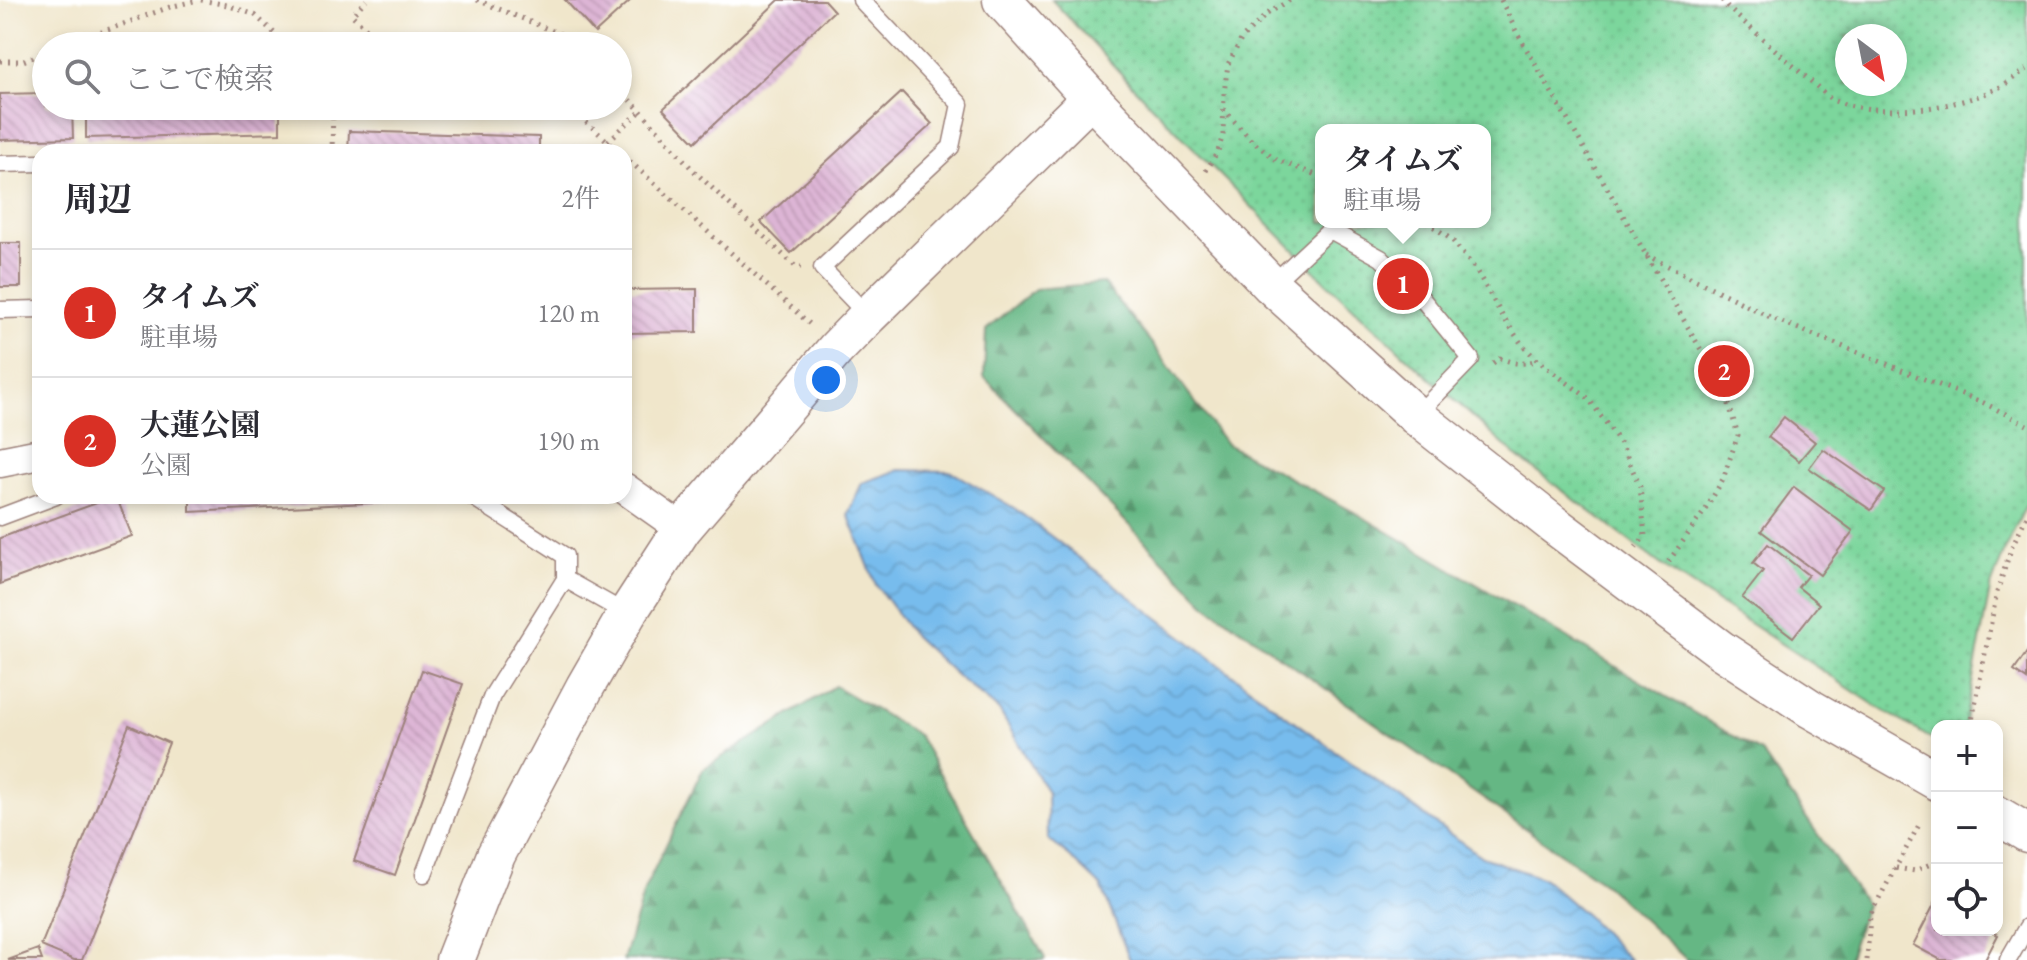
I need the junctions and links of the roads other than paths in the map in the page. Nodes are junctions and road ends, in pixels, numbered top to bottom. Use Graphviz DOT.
graph roads {
  1 [pos="861,0"];
  2 [pos="1002,0"];
  3 [pos="1091,98"];
  4 [pos="32,163"];
  5 [pos="0,164"];
  6 [pos="1271,285"];
  7 [pos="32,309"];
  8 [pos="0,310"];
  9 [pos="868,316"];
  10 [pos="1416,416"];
  11 [pos="32,456"];
  12 [pos="0,462"];
  13 [pos="632,494"];
  14 [pos="35,504"];
  15 [pos="484,504"];
  16 [pos="0,517"];
  17 [pos="682,529"];
  18 [pos="565,579"];
  19 [pos="627,614"];
  20 [pos="1931,778"];
  21 [pos="2003,819"];
  22 [pos="2027,833"];
  23 [pos="424,874"];
  24 [pos="2027,927"];
  25 [pos="455,960"];
  26 [pos="2008,960"];
  1 -- 9 [label="lane"];
  2 -- 3 [label="street"];
  3 -- 6 [label="street"];
  3 -- 9 [label="street"];
  4 -- 5 [label="lane"];
  6 -- 10 [label="street"];
  6 -- 10 [label="lane"];
  7 -- 8 [label="lane"];
  9 -- 17 [label="street"];
  10 -- 20 [label="street"];
  11 -- 12 [label="street"];
  13 -- 17 [label="street"];
  14 -- 16 [label="lane"];
  15 -- 18 [label="lane"];
  17 -- 19 [label="street"];
  18 -- 19 [label="lane"];
  18 -- 23 [label="lane"];
  19 -- 25 [label="street"];
  21 -- 22 [label="street"];
  24 -- 26 [label="lane"];
}
